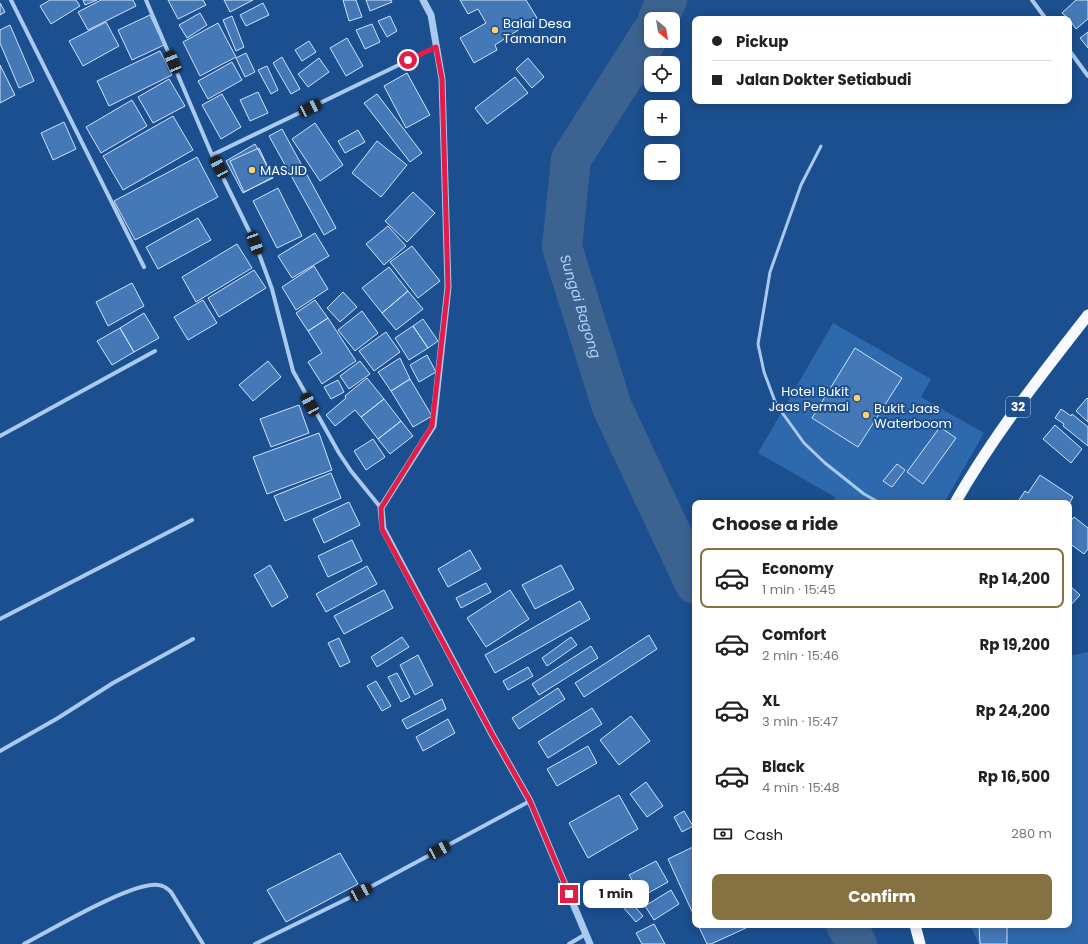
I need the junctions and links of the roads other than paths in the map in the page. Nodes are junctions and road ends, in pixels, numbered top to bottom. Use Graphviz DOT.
graph roads {
  1 [pos="11,0"];
  2 [pos="146,0"];
  3 [pos="423,0"];
  4 [pos="1032,0"];
  5 [pos="1044,16"];
  6 [pos="436,47"];
  7 [pos="1072,54"];
  8 [pos="1088,76"];
  9 [pos="821,146"];
  10 [pos="212,154"];
  11 [pos="144,267"];
  12 [pos="1088,315"];
  13 [pos="155,351"];
  14 [pos="0,436"];
  15 [pos="875,500"];
  16 [pos="957,500"];
  17 [pos="381,508"];
  18 [pos="192,520"];
  19 [pos="0,619"];
  20 [pos="193,639"];
  21 [pos="0,751"];
  22 [pos="530,801"];
  23 [pos="916,928"];
  24 [pos="586,934"];
  25 [pos="24,944"];
  26 [pos="203,944"];
  27 [pos="256,944"];
  28 [pos="569,944"];
  29 [pos="590,944"];
  30 [pos="920,944"];
  1 -- 11 [label="street"];
  2 -- 10 [label="street"];
  3 -- 6 [label="street"];
  4 -- 5 [label="street"];
  6 -- 10 [label="street"];
  6 -- 17 [label="street"];
  7 -- 8 [label="street"];
  9 -- 15 [label="lane"];
  10 -- 17 [label="street"];
  12 -- 16 [label="highway, 32"];
  13 -- 14 [label="street"];
  17 -- 22 [label="street"];
  18 -- 19 [label="street"];
  20 -- 21 [label="street"];
  22 -- 24 [label="street"];
  22 -- 27 [label="street"];
  23 -- 30 [label="highway"];
  24 -- 28 [label="street"];
  24 -- 29 [label="street"];
  25 -- 26 [label="street"];
}
